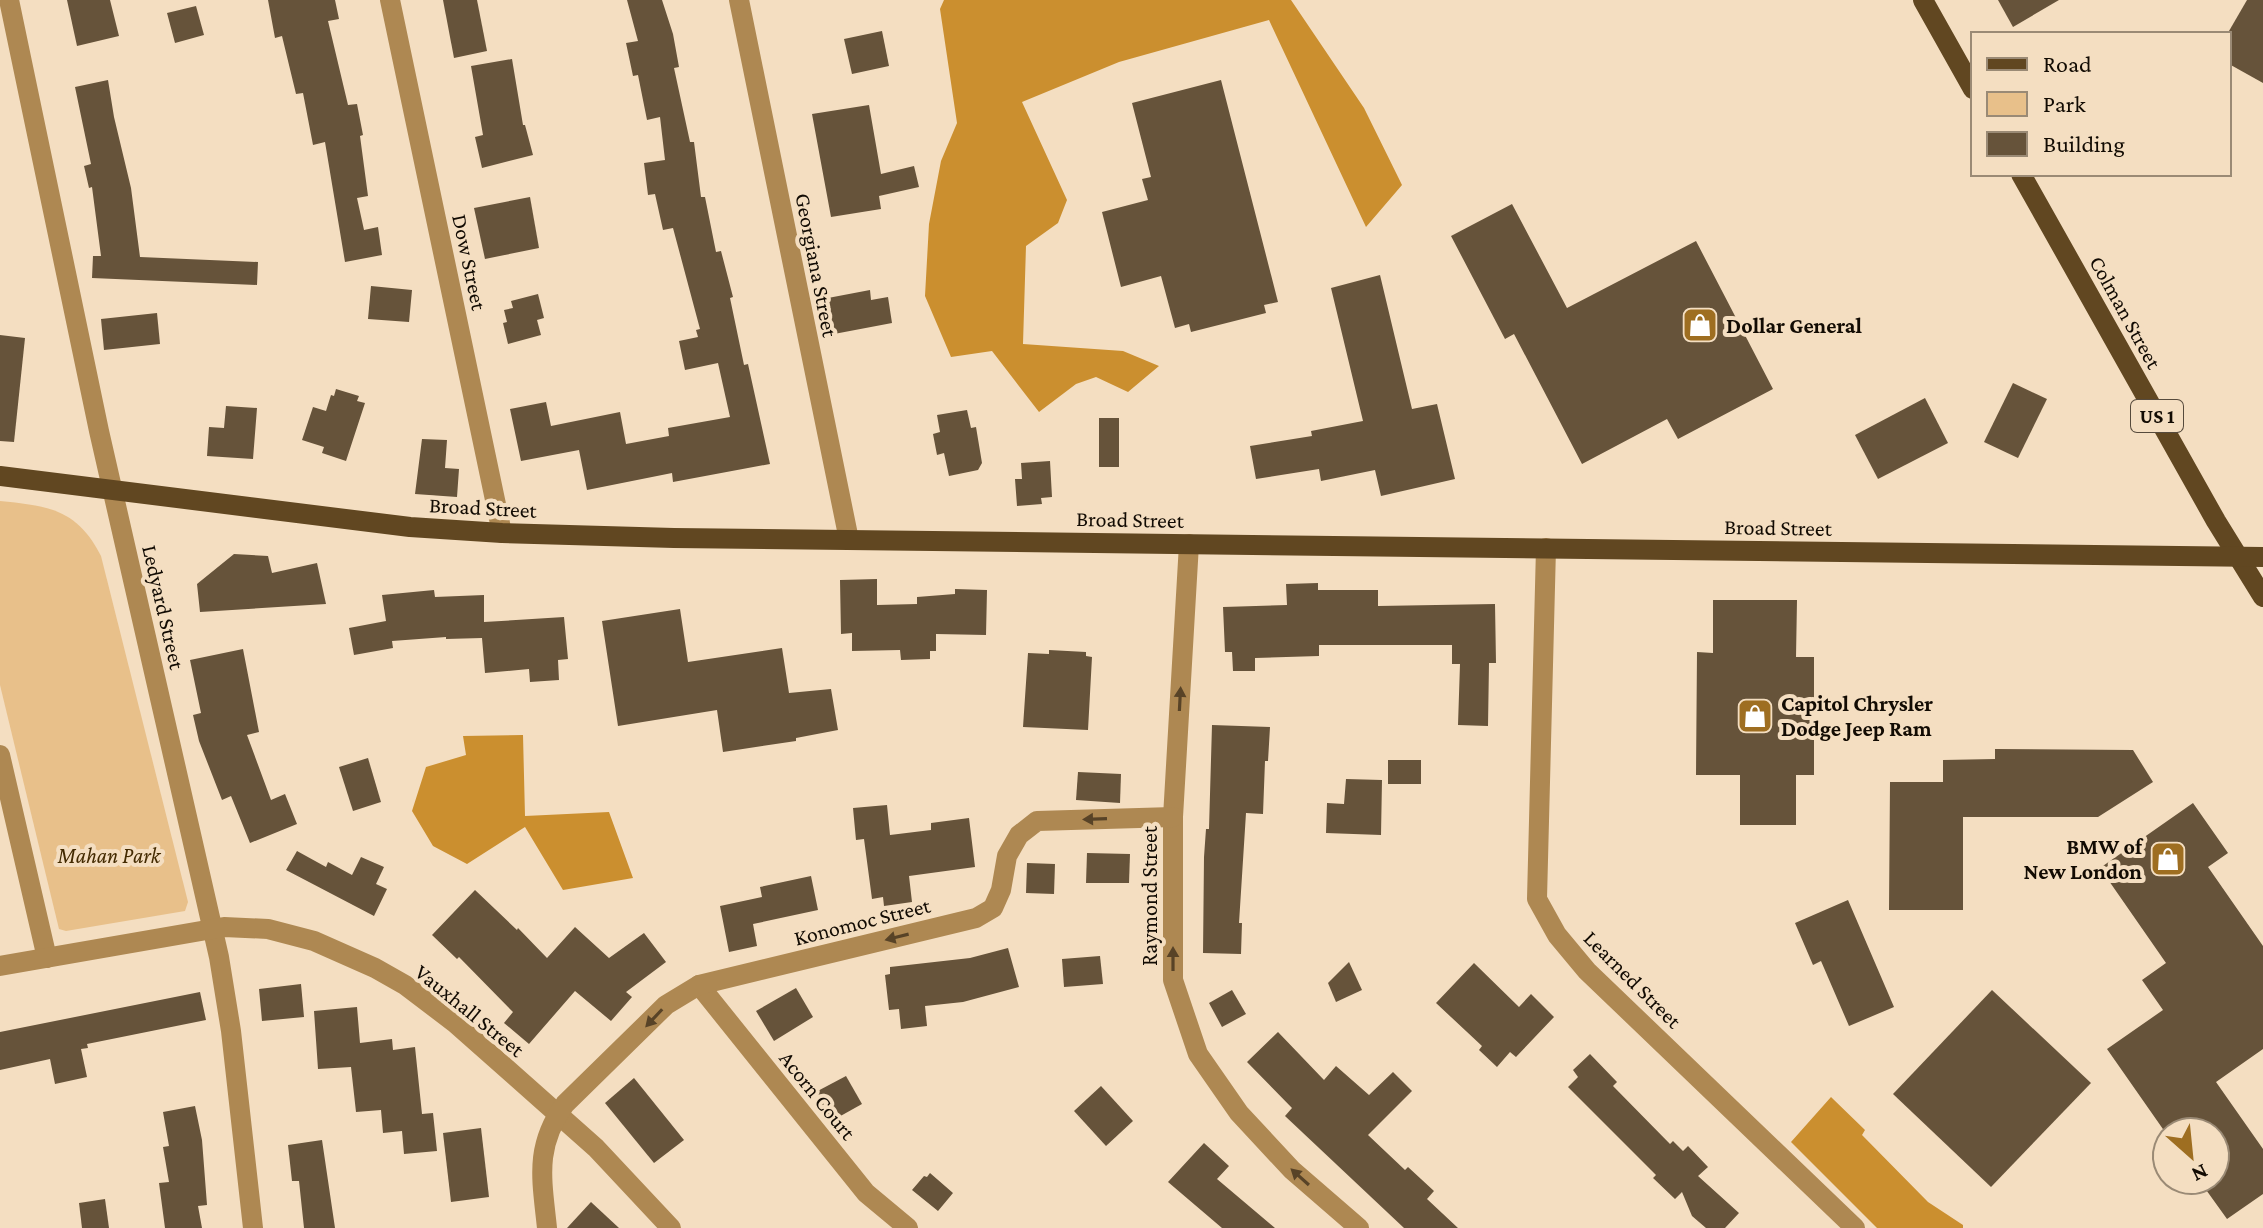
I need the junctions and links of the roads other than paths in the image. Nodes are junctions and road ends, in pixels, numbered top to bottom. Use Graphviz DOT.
graph roads {
  1 [pos="9,0"];
  2 [pos="390,0"];
  3 [pos="739,0"];
  4 [pos="1923,0"];
  5 [pos="1971,85"];
  6 [pos="2022,176"];
  7 [pos="0,476"];
  8 [pos="112,489"];
  9 [pos="502,533"];
  10 [pos="849,540"];
  11 [pos="1189,544"];
  12 [pos="1546,548"];
  13 [pos="2237,556"];
  14 [pos="2263,557"];
  15 [pos="2263,597"];
  16 [pos="0,755"];
  17 [pos="1173,817"];
  18 [pos="212,928"];
  19 [pos="47,958"];
  20 [pos="0,966"];
  21 [pos="699,985"];
  22 [pos="557,1115"];
  23 [pos="253,1228"];
  24 [pos="547,1228"];
  25 [pos="671,1228"];
  26 [pos="908,1228"];
  27 [pos="1359,1228"];
  28 [pos="1855,1228"];
  1 -- 8 [label="street, Ledyard Street"];
  2 -- 9 [label="street, Dow Street"];
  3 -- 10 [label="street, Georgiana Street"];
  4 -- 5 [label="main road"];
  6 -- 13 [label="main road, Colman Street / US 1"];
  7 -- 8 [label="main road, Broad Street"];
  8 -- 9 [label="main road, Broad Street"];
  8 -- 18 [label="street, Ledyard Street"];
  9 -- 10 [label="main road, Broad Street"];
  10 -- 11 [label="main road, Broad Street"];
  11 -- 12 [label="main road, Broad Street"];
  17 -- 11 [label="street, Raymond Street, one-way"];
  12 -- 13 [label="main road, Broad Street"];
  12 -- 28 [label="street, Learned Street"];
  13 -- 14 [label="main road, Broad Street"];
  13 -- 15 [label="main road, Colman Street / US 1"];
  16 -- 19 [label="street"];
  17 -- 21 [label="street, Konomoc Street, one-way"];
  27 -- 17 [label="street, Raymond Street, one-way"];
  18 -- 19 [label="street, Vauxhall Street"];
  18 -- 22 [label="street, Vauxhall Street"];
  18 -- 23 [label="street, Ledyard Street"];
  19 -- 20 [label="street, Vauxhall Street"];
  21 -- 22 [label="street, Konomoc Street, one-way"];
  21 -- 26 [label="street, Acorn Court"];
  22 -- 24 [label="street"];
  22 -- 25 [label="street, Vauxhall Street"];
}
